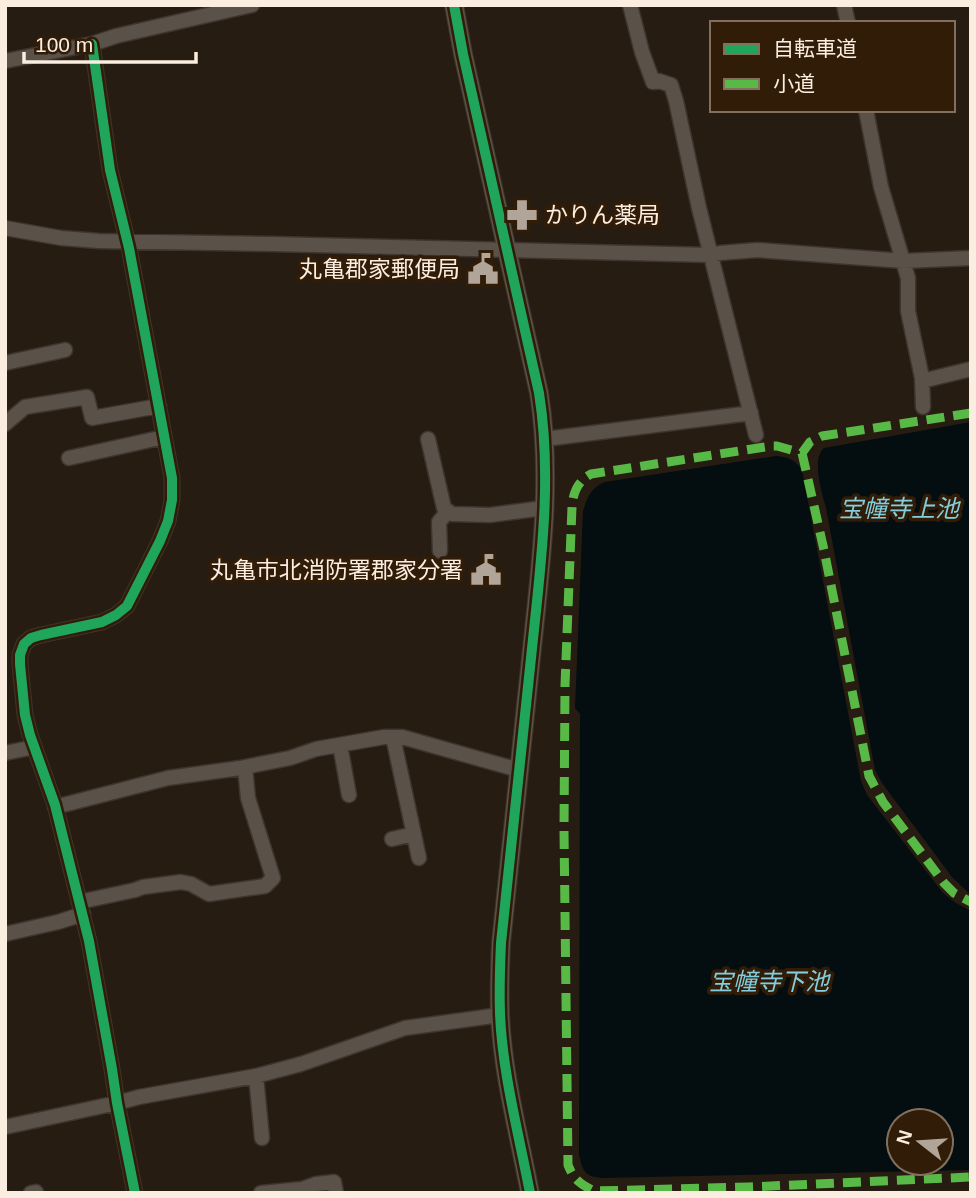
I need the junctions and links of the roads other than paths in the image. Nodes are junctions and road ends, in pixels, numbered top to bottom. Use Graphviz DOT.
graph roads {
  1 [pos="252,5"];
  2 [pos="454,5"];
  3 [pos="630,5"];
  4 [pos="92,44"];
  5 [pos="5,61"];
  6 [pos="866,112"];
  7 [pos="5,228"];
  8 [pos="128,241"];
  9 [pos="506,250"];
  10 [pos="711,255"];
  11 [pos="971,258"];
  12 [pos="904,261"];
  13 [pos="65,350"];
  14 [pos="5,363"];
  15 [pos="971,369"];
  16 [pos="922,381"];
  17 [pos="159,407"];
  18 [pos="923,407"];
  19 [pos="751,413"];
  20 [pos="7,417"];
  21 [pos="756,435"];
  22 [pos="164,438"];
  23 [pos="428,439"];
  24 [pos="545,439"];
  25 [pos="69,458"];
  26 [pos="544,508"];
  27 [pos="448,511"];
  28 [pos="440,551"];
  29 [pos="21,650"];
  30 [pos="5,653"];
  31 [pos="393,737"];
  32 [pos="340,745"];
  33 [pos="34,747"];
  34 [pos="5,753"];
  35 [pos="245,767"];
  36 [pos="519,770"];
  37 [pos="349,794"];
  38 [pos="55,807"];
  39 [pos="414,834"];
  40 [pos="392,839"];
  41 [pos="419,858"];
  42 [pos="81,908"];
  43 [pos="5,934"];
  44 [pos="500,1014"];
  45 [pos="256,1076"];
  46 [pos="117,1103"];
  47 [pos="5,1127"];
  48 [pos="262,1138"];
  49 [pos="135,1193"];
  50 [pos="261,1193"];
  51 [pos="336,1193"];
  52 [pos="530,1193"];
  1 -- 4 [label="street"];
  2 -- 9 [label="street"];
  3 -- 10 [label="street"];
  4 -- 5 [label="street"];
  4 -- 8 [label="street"];
  6 -- 12 [label="street"];
  7 -- 8 [label="street"];
  8 -- 9 [label="street"];
  8 -- 17 [label="street"];
  9 -- 10 [label="street"];
  9 -- 24 [label="street"];
  10 -- 12 [label="street"];
  10 -- 19 [label="street"];
  11 -- 12 [label="street"];
  12 -- 16 [label="street"];
  13 -- 14 [label="street"];
  15 -- 16 [label="street"];
  16 -- 18 [label="street"];
  17 -- 20 [label="street"];
  17 -- 22 [label="street"];
  19 -- 21 [label="street"];
  19 -- 24 [label="street"];
  22 -- 25 [label="street"];
  22 -- 29 [label="street"];
  23 -- 27 [label="street"];
  24 -- 26 [label="street"];
  26 -- 27 [label="street"];
  26 -- 36 [label="street"];
  27 -- 28 [label="street"];
  29 -- 30 [label="street"];
  29 -- 33 [label="street"];
  31 -- 32 [label="street"];
  31 -- 36 [label="street"];
  31 -- 39 [label="street"];
  32 -- 35 [label="street"];
  32 -- 37 [label="street"];
  33 -- 34 [label="street"];
  33 -- 38 [label="street"];
  35 -- 38 [label="street"];
  35 -- 42 [label="street"];
  36 -- 44 [label="street"];
  38 -- 42 [label="street"];
  39 -- 40 [label="street"];
  39 -- 41 [label="street"];
  42 -- 43 [label="street"];
  42 -- 46 [label="street"];
  44 -- 45 [label="street"];
  44 -- 52 [label="street"];
  45 -- 46 [label="street"];
  45 -- 48 [label="street"];
  46 -- 47 [label="street"];
  46 -- 49 [label="street"];
  50 -- 51 [label="street"];
}
